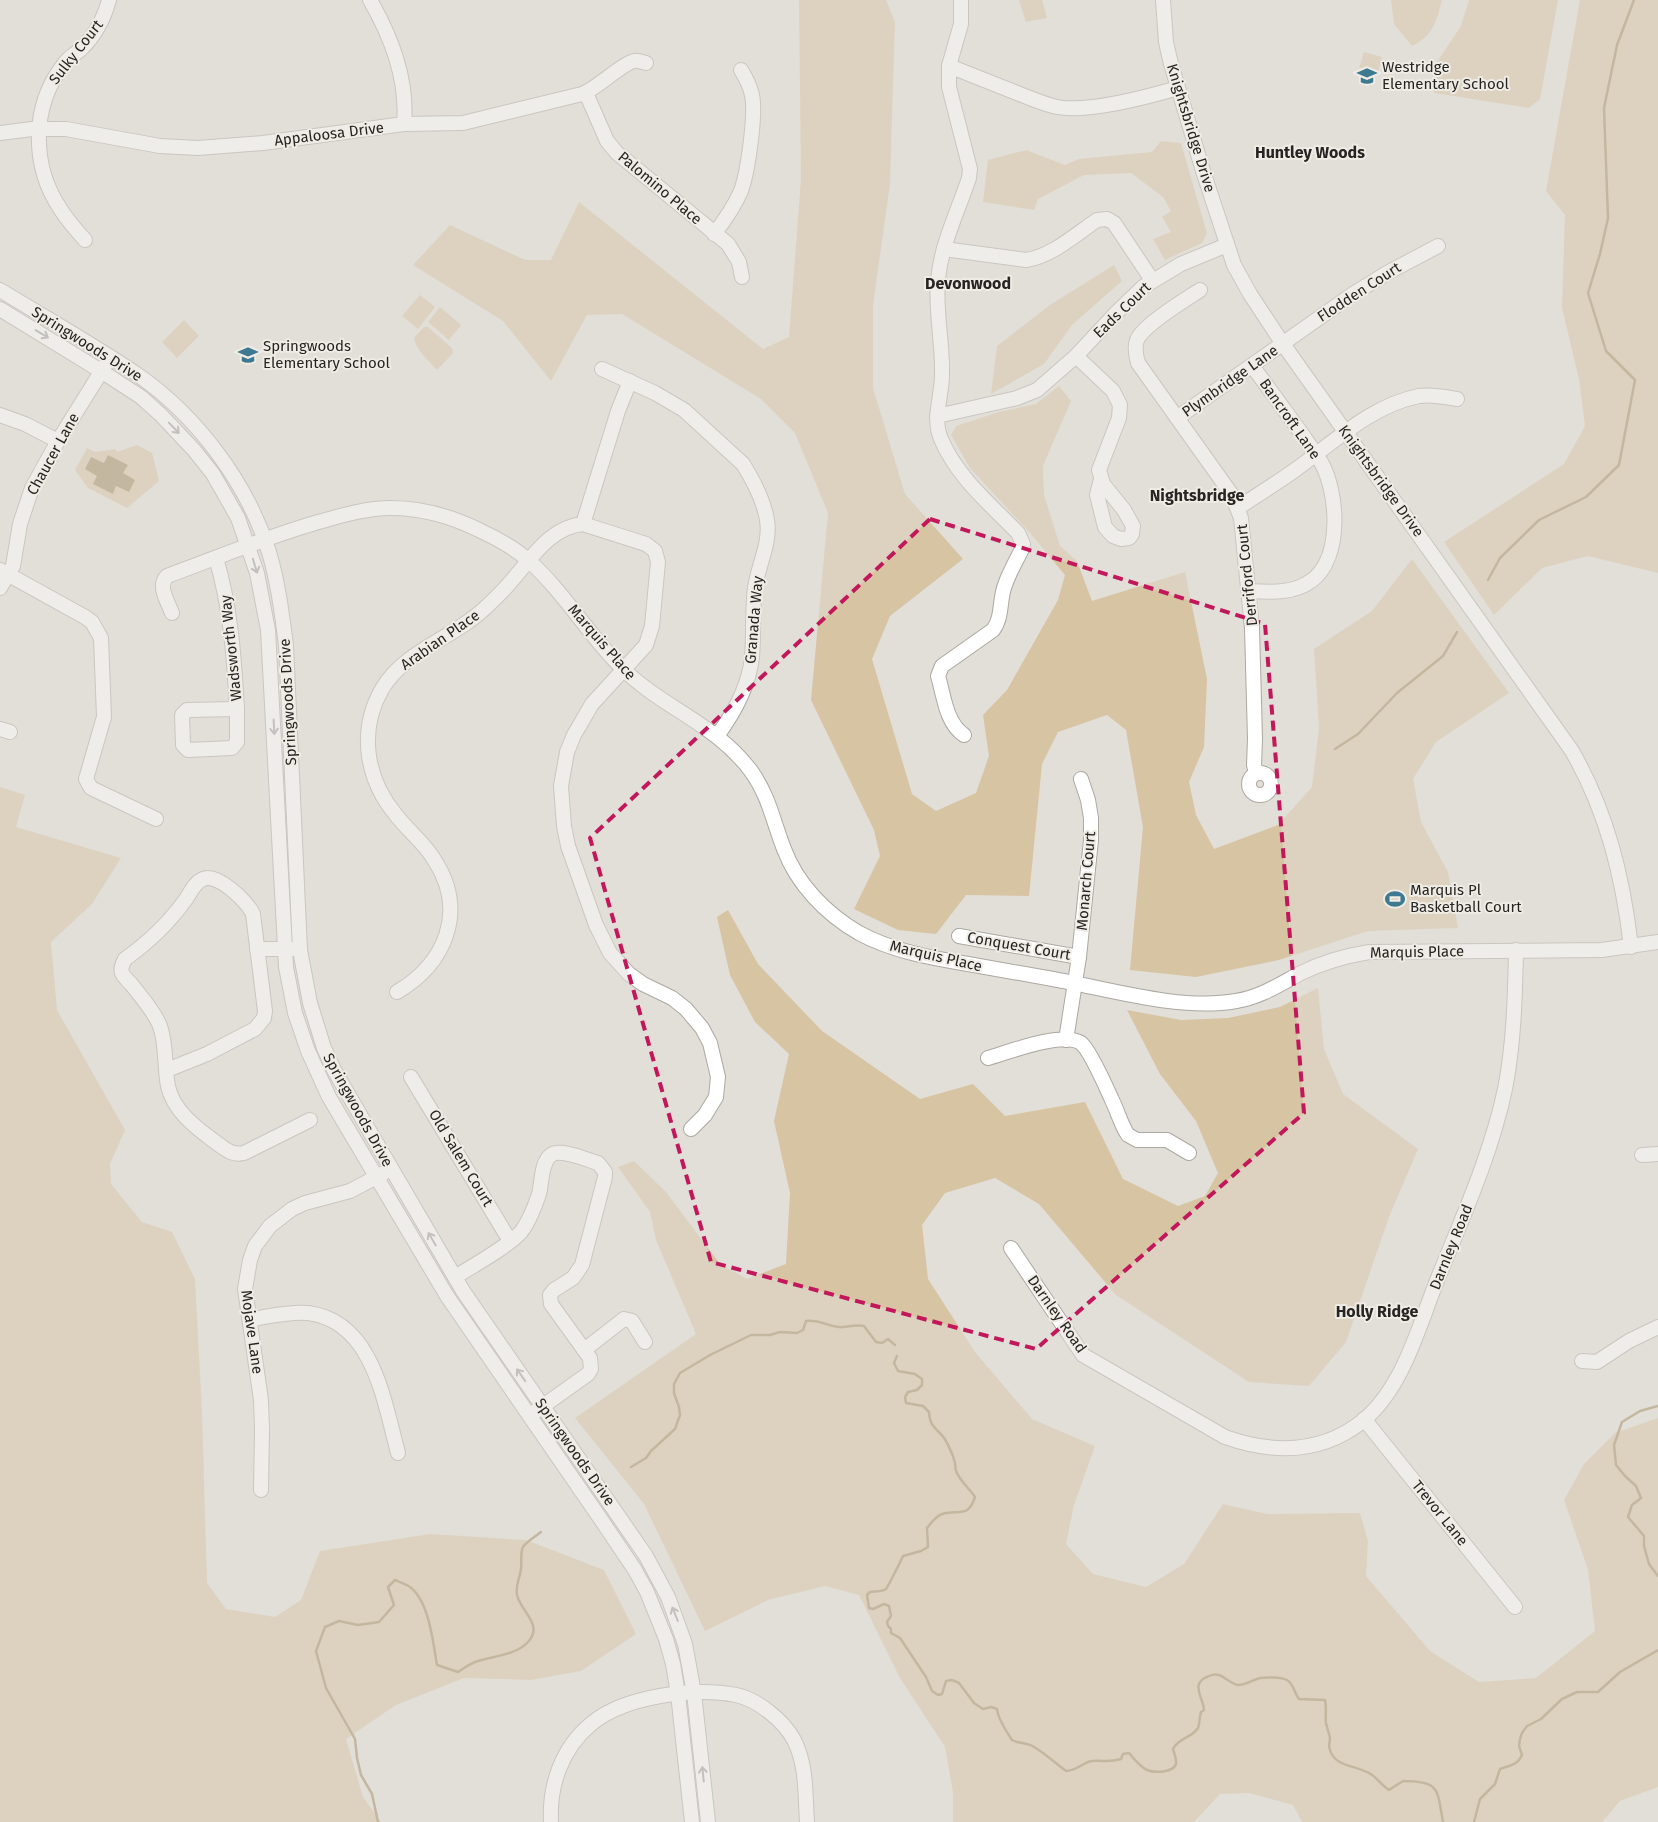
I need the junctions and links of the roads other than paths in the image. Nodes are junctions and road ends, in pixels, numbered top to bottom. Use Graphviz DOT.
graph roads {
  1 [pos="109,0"];
  2 [pos="370,0"];
  3 [pos="961,0"];
  4 [pos="1163,0"];
  5 [pos="646,63"];
  6 [pos="949,66"];
  7 [pos="741,70"];
  8 [pos="1178,88"];
  9 [pos="586,93"];
  10 [pos="404,124"];
  11 [pos="39,129"];
  12 [pos="0,133"];
  13 [pos="714,234"];
  14 [pos="85,240"];
  15 [pos="1227,245"];
  16 [pos="1438,246"];
  17 [pos="944,250"];
  18 [pos="742,277"];
  19 [pos="1152,280"];
  20 [pos="0,290"];
  21 [pos="1200,290"];
  22 [pos="0,309"];
  23 [pos="1283,344"];
  24 [pos="1076,356"];
  25 [pos="110,357"];
  26 [pos="1252,366"];
  27 [pos="602,368"];
  28 [pos="101,372"];
  29 [pos="630,381"];
  30 [pos="1457,399"];
  31 [pos="0,415"];
  32 [pos="937,416"];
  33 [pos="1177,418"];
  34 [pos="1346,432"];
  35 [pos="58,441"];
  36 [pos="1316,454"];
  37 [pos="1100,478"];
  38 [pos="1238,508"];
  39 [pos="583,524"];
  40 [pos="264,539"];
  41 [pos="249,545"];
  42 [pos="216,558"];
  43 [pos="528,560"];
  44 [pos="4,573"];
  45 [pos="0,588"];
  46 [pos="1248,591"];
  47 [pos="172,613"];
  48 [pos="623,670"];
  49 [pos="237,709"];
  50 [pos="964,735"];
  51 [pos="717,736"];
  52 [pos="1256,773"];
  53 [pos="1081,779"];
  54 [pos="156,819"];
  55 [pos="959,936"];
  56 [pos="1658,942"];
  57 [pos="1631,947"];
  58 [pos="257,949"];
  59 [pos="285,949"];
  60 [pos="300,950"];
  61 [pos="1516,950"];
  62 [pos="1079,957"];
  63 [pos="1075,983"];
  64 [pos="398,992"];
  65 [pos="1066,1040"];
  66 [pos="988,1058"];
  67 [pos="167,1070"];
  68 [pos="411,1077"];
  69 [pos="310,1120"];
  70 [pos="691,1129"];
  71 [pos="1189,1152"];
  72 [pos="1658,1154"];
  73 [pos="1642,1155"];
  74 [pos="391,1169"];
  75 [pos="376,1177"];
  76 [pos="510,1241"];
  77 [pos="1011,1248"];
  78 [pos="455,1277"];
  79 [pos="250,1319"];
  80 [pos="1658,1327"];
  81 [pos="645,1342"];
  82 [pos="584,1350"];
  83 [pos="1582,1361"];
  84 [pos="544,1406"];
  85 [pos="530,1416"];
  86 [pos="1364,1420"];
  87 [pos="398,1452"];
  88 [pos="260,1490"];
  89 [pos="1515,1607"];
  90 [pos="694,1693"];
  91 [pos="678,1694"];
  92 [pos="552,1822"];
  93 [pos="692,1822"];
  94 [pos="708,1822"];
  95 [pos="807,1822"];
  1 -- 11 [label="street, Sulky Court"];
  2 -- 10 [label="street"];
  3 -- 6 [label="street"];
  4 -- 8 [label="street, Knightsbridge Drive"];
  5 -- 9 [label="street, Appaloosa Drive"];
  6 -- 8 [label="street"];
  6 -- 17 [label="street"];
  7 -- 13 [label="street"];
  8 -- 15 [label="street, Knightsbridge Drive"];
  9 -- 10 [label="street, Appaloosa Drive"];
  9 -- 13 [label="street, Palomino Place"];
  10 -- 11 [label="street, Appaloosa Drive"];
  11 -- 12 [label="street, Appaloosa Drive"];
  11 -- 14 [label="street, Sulky Court"];
  13 -- 18 [label="street, Palomino Place"];
  15 -- 19 [label="street, Eads Court"];
  15 -- 23 [label="street, Knightsbridge Drive"];
  16 -- 23 [label="street, Flodden Court"];
  17 -- 19 [label="street"];
  17 -- 32 [label="street"];
  19 -- 24 [label="street, Eads Court"];
  20 -- 25 [label="street, Springwoods Drive"];
  21 -- 33 [label="street, Derriford Court"];
  22 -- 28 [label="street, Springwoods Drive, one-way"];
  23 -- 26 [label="street, Plymbridge Lane"];
  23 -- 34 [label="street, Knightsbridge Drive"];
  24 -- 32 [label="street, Eads Court"];
  24 -- 37 [label="street"];
  25 -- 28 [label="street, Chaucer Lane"];
  25 -- 40 [label="street, Springwoods Drive"];
  26 -- 33 [label="street, Plymbridge Lane"];
  26 -- 36 [label="street, Bancroft Lane"];
  27 -- 29 [label="street, Granada Way"];
  28 -- 35 [label="street, Chaucer Lane"];
  28 -- 41 [label="street, Springwoods Drive, one-way"];
  29 -- 39 [label="street"];
  29 -- 51 [label="street, Granada Way"];
  30 -- 34 [label="street"];
  31 -- 35 [label="street"];
  32 -- 50 [label="street"];
  33 -- 38 [label="street, Derriford Court"];
  34 -- 36 [label="street"];
  34 -- 57 [label="street, Knightsbridge Drive"];
  35 -- 44 [label="street, Chaucer Lane"];
  36 -- 38 [label="street"];
  36 -- 46 [label="street, Bancroft Lane"];
  38 -- 46 [label="street, Derriford Court"];
  39 -- 43 [label="street, Arabian Place"];
  39 -- 48 [label="street"];
  40 -- 41 [label="street, Marquis Place"];
  40 -- 43 [label="street, Marquis Place"];
  40 -- 60 [label="street, Springwoods Drive"];
  41 -- 42 [label="street"];
  41 -- 59 [label="street, Springwoods Drive, one-way"];
  42 -- 47 [label="street"];
  42 -- 49 [label="street, Wadsworth Way"];
  43 -- 48 [label="street, Marquis Place"];
  43 -- 64 [label="street, Arabian Place"];
  44 -- 45 [label="street, Chaucer Lane"];
  44 -- 54 [label="street"];
  46 -- 52 [label="street, Derriford Court"];
  48 -- 51 [label="street, Marquis Place"];
  48 -- 70 [label="street"];
  49 -- 49 [label="street, Wadsworth Way"];
  51 -- 63 [label="street, Marquis Place"];
  53 -- 62 [label="street, Monarch Court"];
  55 -- 62 [label="street, Conquest Court"];
  56 -- 57 [label="street, Marquis Place"];
  57 -- 61 [label="street, Marquis Place"];
  58 -- 59 [label="street"];
  58 -- 67 [label="street"];
  58 -- 67 [label="street"];
  59 -- 60 [label="street"];
  59 -- 75 [label="street, Springwoods Drive"];
  60 -- 74 [label="street, Springwoods Drive"];
  61 -- 63 [label="street, Marquis Place"];
  61 -- 86 [label="street, Darnley Road"];
  62 -- 63 [label="street, Monarch Court"];
  63 -- 65 [label="street, Monarch Court"];
  65 -- 66 [label="street"];
  65 -- 71 [label="street"];
  67 -- 69 [label="street"];
  68 -- 76 [label="street, Old Salem Court"];
  72 -- 73 [label="street"];
  74 -- 75 [label="street, Mojave Lane"];
  78 -- 74 [label="street, Springwoods Drive, one-way"];
  75 -- 79 [label="street, Mojave Lane"];
  75 -- 85 [label="street, Springwoods Drive"];
  76 -- 78 [label="street"];
  76 -- 82 [label="street"];
  77 -- 86 [label="street, Darnley Road"];
  84 -- 78 [label="street, Springwoods Drive, one-way"];
  79 -- 87 [label="street"];
  79 -- 88 [label="street, Mojave Lane"];
  80 -- 83 [label="street"];
  81 -- 82 [label="street"];
  82 -- 84 [label="street"];
  84 -- 85 [label="street"];
  90 -- 84 [label="street, Springwoods Drive, one-way"];
  85 -- 91 [label="street, Springwoods Drive"];
  86 -- 89 [label="street, Trevor Lane"];
  90 -- 91 [label="street"];
  94 -- 90 [label="street, Springwoods Drive, one-way"];
  90 -- 95 [label="street"];
  91 -- 92 [label="street"];
  91 -- 93 [label="street, Springwoods Drive"];
}
